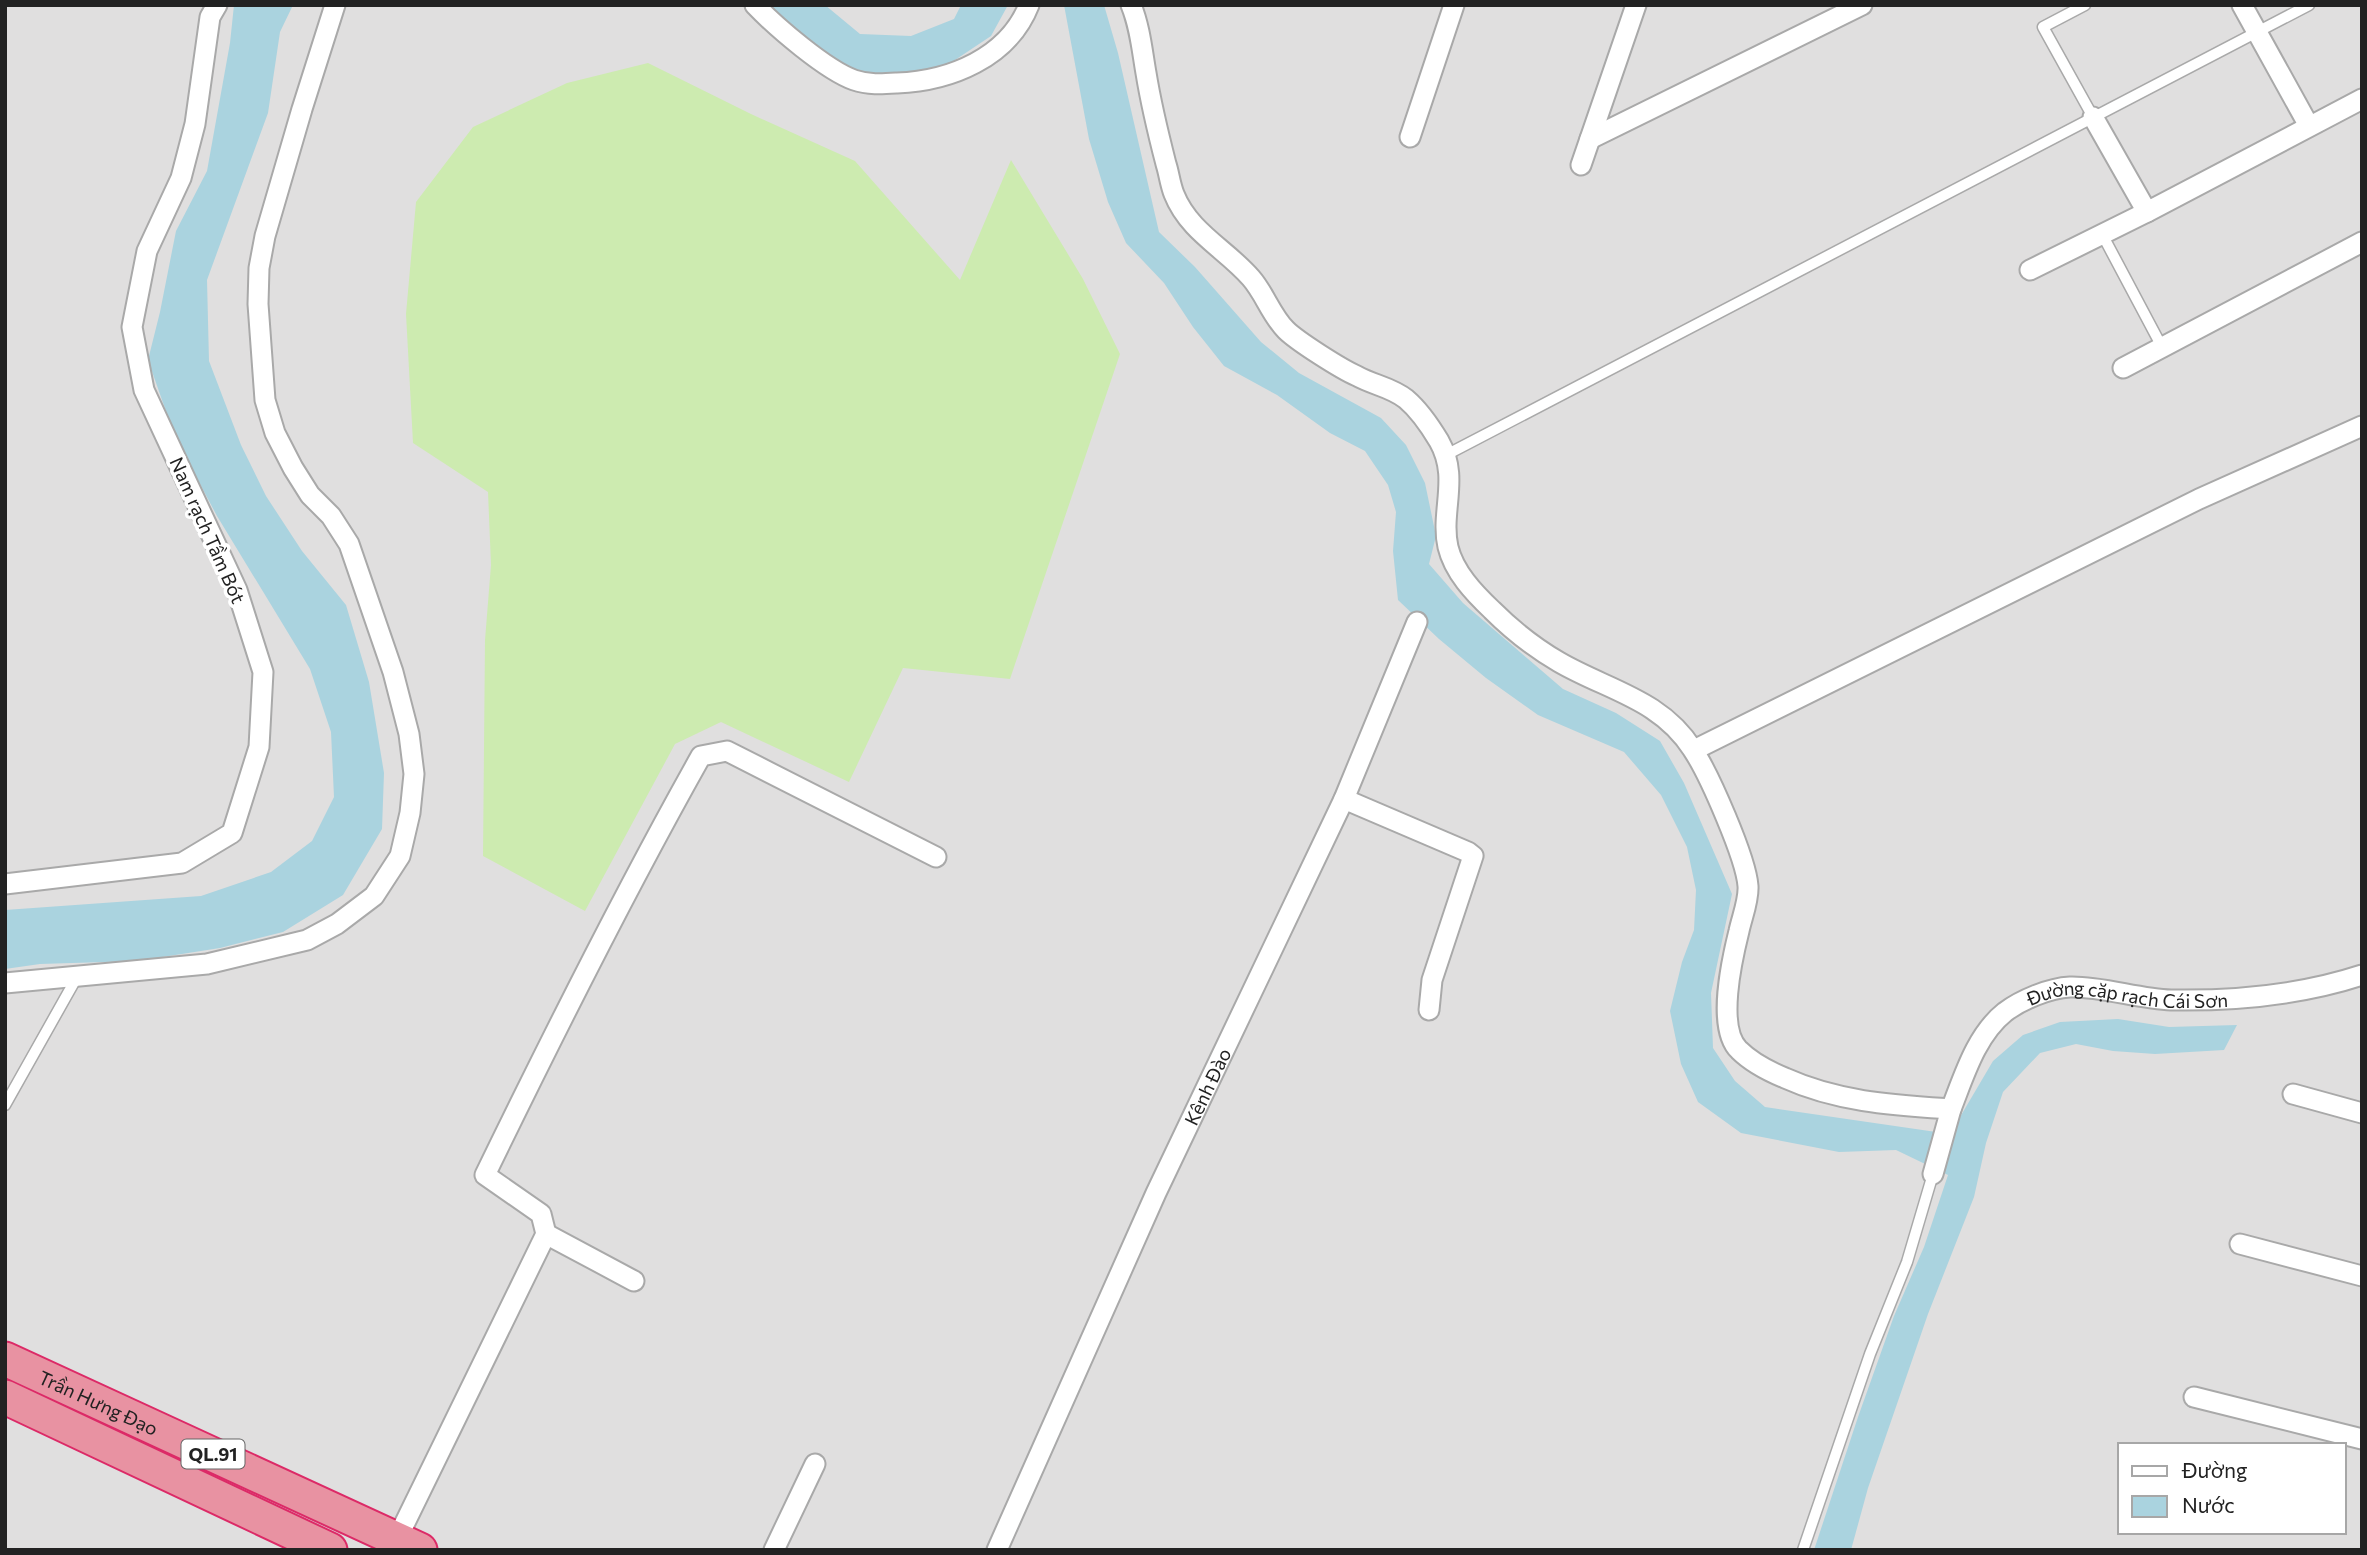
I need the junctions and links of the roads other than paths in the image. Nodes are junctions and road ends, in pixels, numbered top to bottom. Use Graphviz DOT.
graph roads {
  1 [pos="217,5"];
  2 [pos="334,5"];
  3 [pos="755,5"];
  4 [pos="1029,5"];
  5 [pos="1131,5"];
  6 [pos="1454,5"];
  7 [pos="1636,5"];
  8 [pos="1861,5"];
  9 [pos="2085,5"];
  10 [pos="2242,5"];
  11 [pos="2309,5"];
  12 [pos="2256,33"];
  13 [pos="2362,99"];
  14 [pos="2093,117"];
  15 [pos="2309,126"];
  16 [pos="1410,137"];
  17 [pos="1590,139"];
  18 [pos="1581,165"];
  19 [pos="2147,212"];
  20 [pos="2102,234"];
  21 [pos="2362,242"];
  22 [pos="2030,270"];
  23 [pos="2162,347"];
  24 [pos="2123,368"];
  25 [pos="2362,426"];
  26 [pos="1446,455"];
  27 [pos="1417,622"];
  28 [pos="1694,750"];
  29 [pos="1344,799"];
  30 [pos="936,857"];
  31 [pos="5,884"];
  32 [pos="79,975"];
  33 [pos="2362,975"];
  34 [pos="5,983"];
  35 [pos="1429,1010"];
  36 [pos="2293,1094"];
  37 [pos="5,1105"];
  38 [pos="2362,1113"];
  39 [pos="1948,1116"];
  40 [pos="1933,1174"];
  41 [pos="546,1234"];
  42 [pos="2240,1244"];
  43 [pos="2362,1276"];
  44 [pos="634,1282"];
  45 [pos="5,1359"];
  46 [pos="5,1397"];
  47 [pos="2194,1397"];
  48 [pos="2362,1439"];
  49 [pos="815,1464"];
  50 [pos="408,1544"];
  51 [pos="330,1550"];
  52 [pos="774,1550"];
  53 [pos="997,1550"];
  54 [pos="1803,1550"];
  1 -- 31 [label="street, Nam rạch Tầm Bót"];
  2 -- 32 [label="street"];
  3 -- 4 [label="street"];
  5 -- 26 [label="street"];
  6 -- 16 [label="street"];
  7 -- 17 [label="street"];
  8 -- 17 [label="street"];
  9 -- 14 [label="lane"];
  10 -- 12 [label="street"];
  11 -- 12 [label="lane"];
  12 -- 14 [label="lane"];
  12 -- 15 [label="street"];
  13 -- 15 [label="street"];
  14 -- 19 [label="street"];
  14 -- 26 [label="lane"];
  15 -- 19 [label="street"];
  17 -- 18 [label="street"];
  19 -- 20 [label="street"];
  20 -- 22 [label="street"];
  20 -- 23 [label="lane"];
  21 -- 23 [label="street"];
  23 -- 24 [label="street"];
  25 -- 28 [label="street"];
  26 -- 28 [label="street"];
  27 -- 29 [label="street, Kênh Đào"];
  28 -- 39 [label="street"];
  29 -- 35 [label="street"];
  29 -- 53 [label="street, Kênh Đào"];
  30 -- 41 [label="street"];
  32 -- 34 [label="street"];
  32 -- 37 [label="lane"];
  33 -- 39 [label="street, Đường cặp rạch Cái Sơn"];
  36 -- 38 [label="street"];
  39 -- 40 [label="street, Đường cặp rạch Cái Sơn"];
  40 -- 54 [label="lane"];
  41 -- 44 [label="street"];
  41 -- 50 [label="street"];
  42 -- 43 [label="street"];
  45 -- 50 [label="highway, Trần Hưng Đạo / QL.91"];
  46 -- 51 [label="highway, Trần Hưng Đạo / QL.91"];
  47 -- 48 [label="street"];
  49 -- 52 [label="street"];
}
